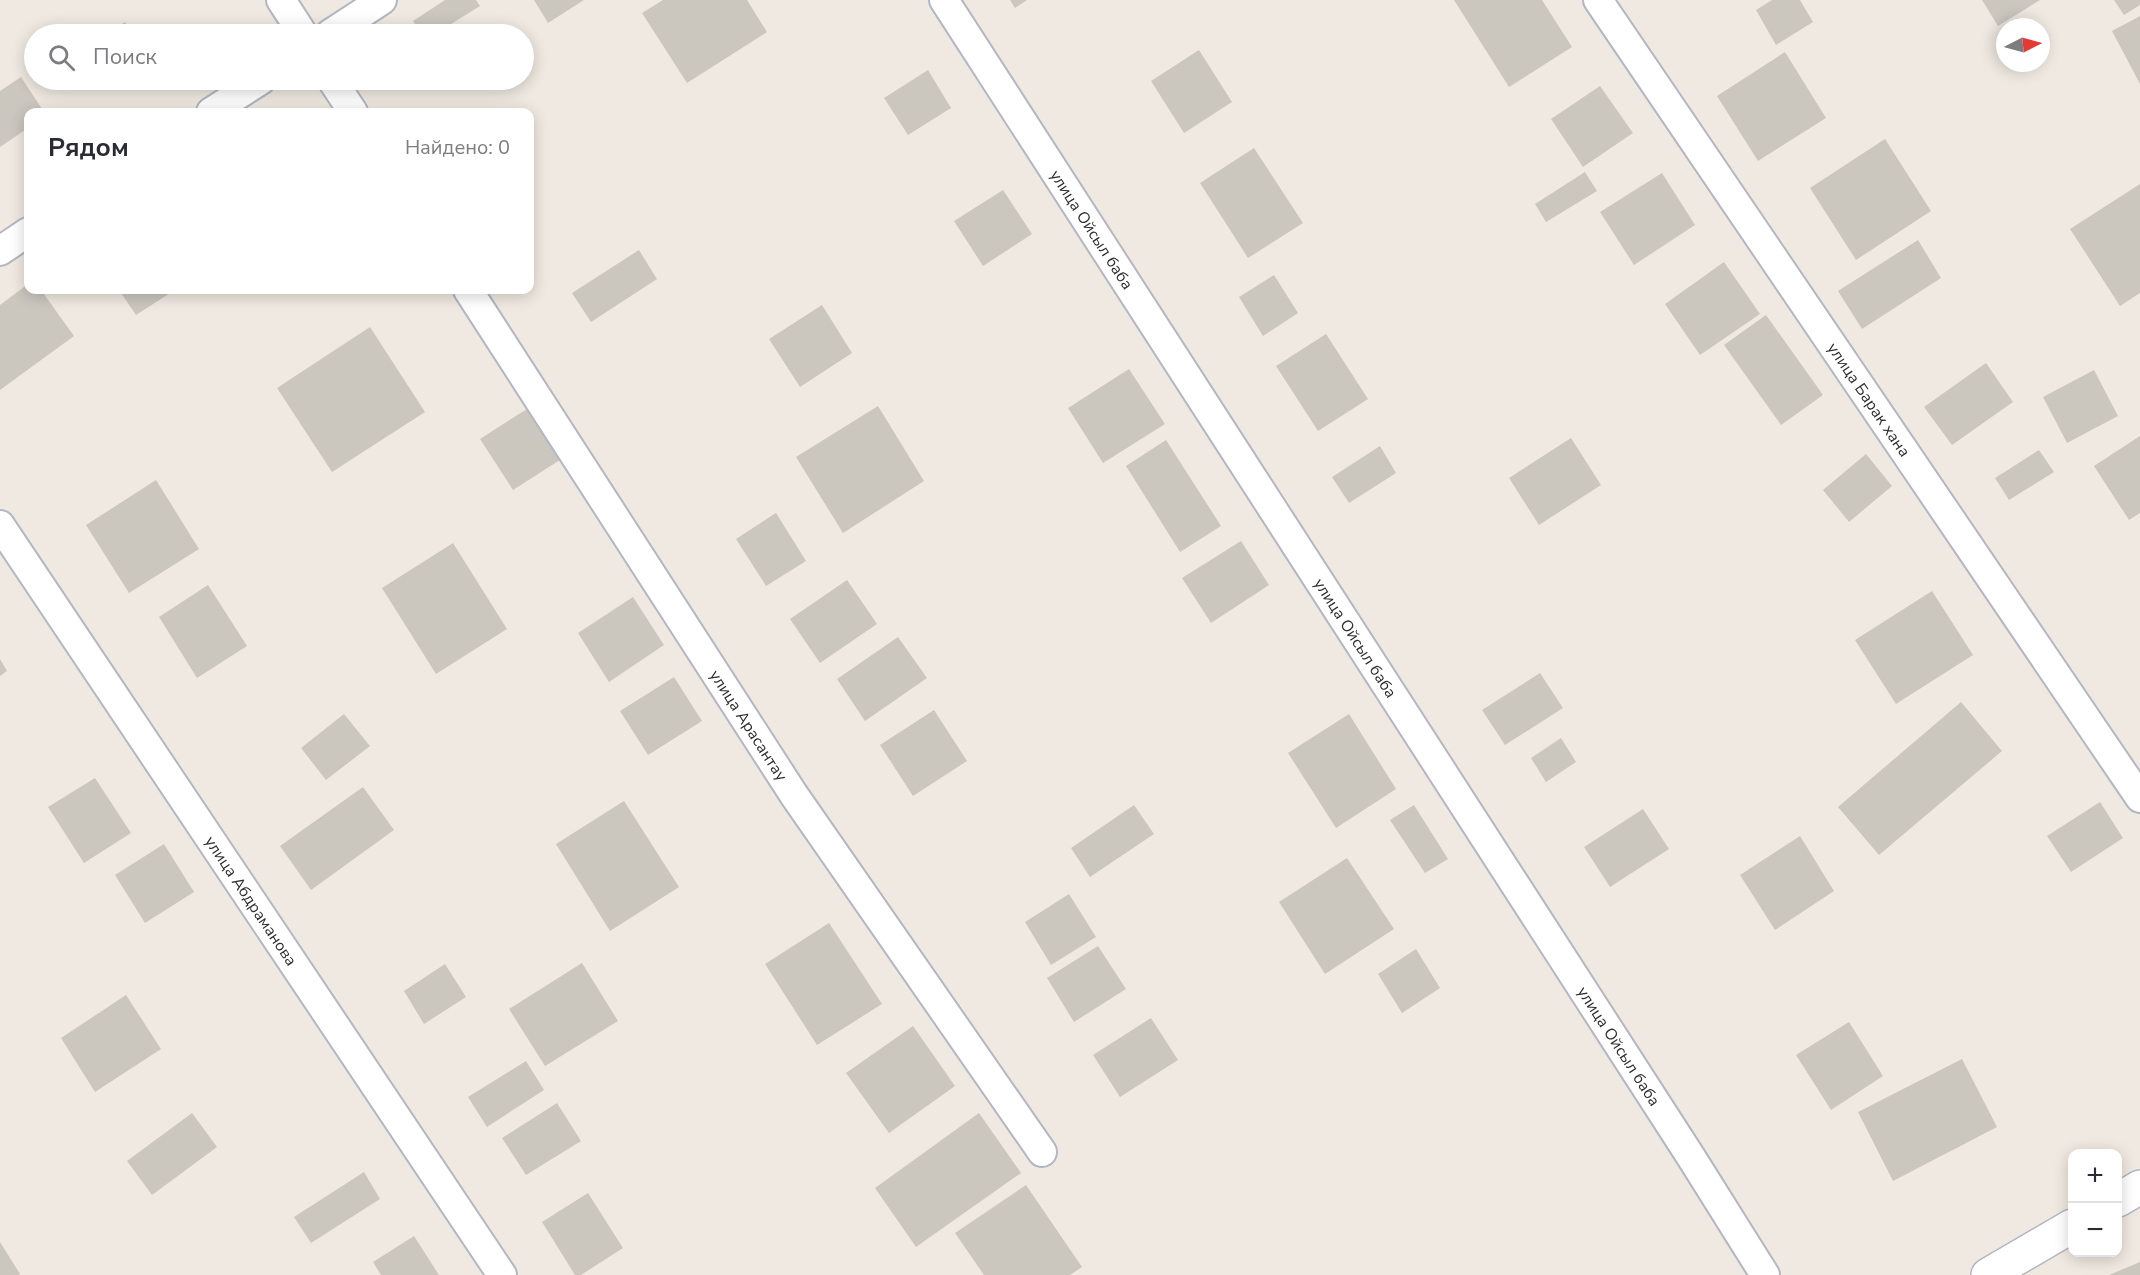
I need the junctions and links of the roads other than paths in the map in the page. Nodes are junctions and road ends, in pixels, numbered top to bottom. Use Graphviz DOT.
graph roads {
  1 [pos="281,0"];
  2 [pos="382,0"];
  3 [pos="944,0"];
  4 [pos="1598,0"];
  5 [pos="297,24"];
  6 [pos="345,24"];
  7 [pos="245,90"];
  8 [pos="339,90"];
  9 [pos="217,108"];
  10 [pos="350,108"];
  11 [pos="24,235"];
  12 [pos="0,251"];
  13 [pos="471,294"];
  14 [pos="0,525"];
  15 [pos="2140,798"];
  16 [pos="1042,1152"];
  17 [pos="2140,1187"];
  18 [pos="2122,1198"];
  19 [pos="2068,1229"];
  20 [pos="502,1275"];
  21 [pos="1765,1275"];
  22 [pos="1988,1275"];
  1 -- 5 [label="street"];
  2 -- 6 [label="street"];
  3 -- 21 [label="street, улица Ойсыл баба"];
  4 -- 15 [label="street, улица Барак хана"];
  7 -- 9 [label="street"];
  8 -- 10 [label="street"];
  11 -- 12 [label="street"];
  13 -- 16 [label="street, улица Арасантау"];
  14 -- 20 [label="street, улица Абдраманова"];
  17 -- 18 [label="street"];
  19 -- 22 [label="street"];
}
